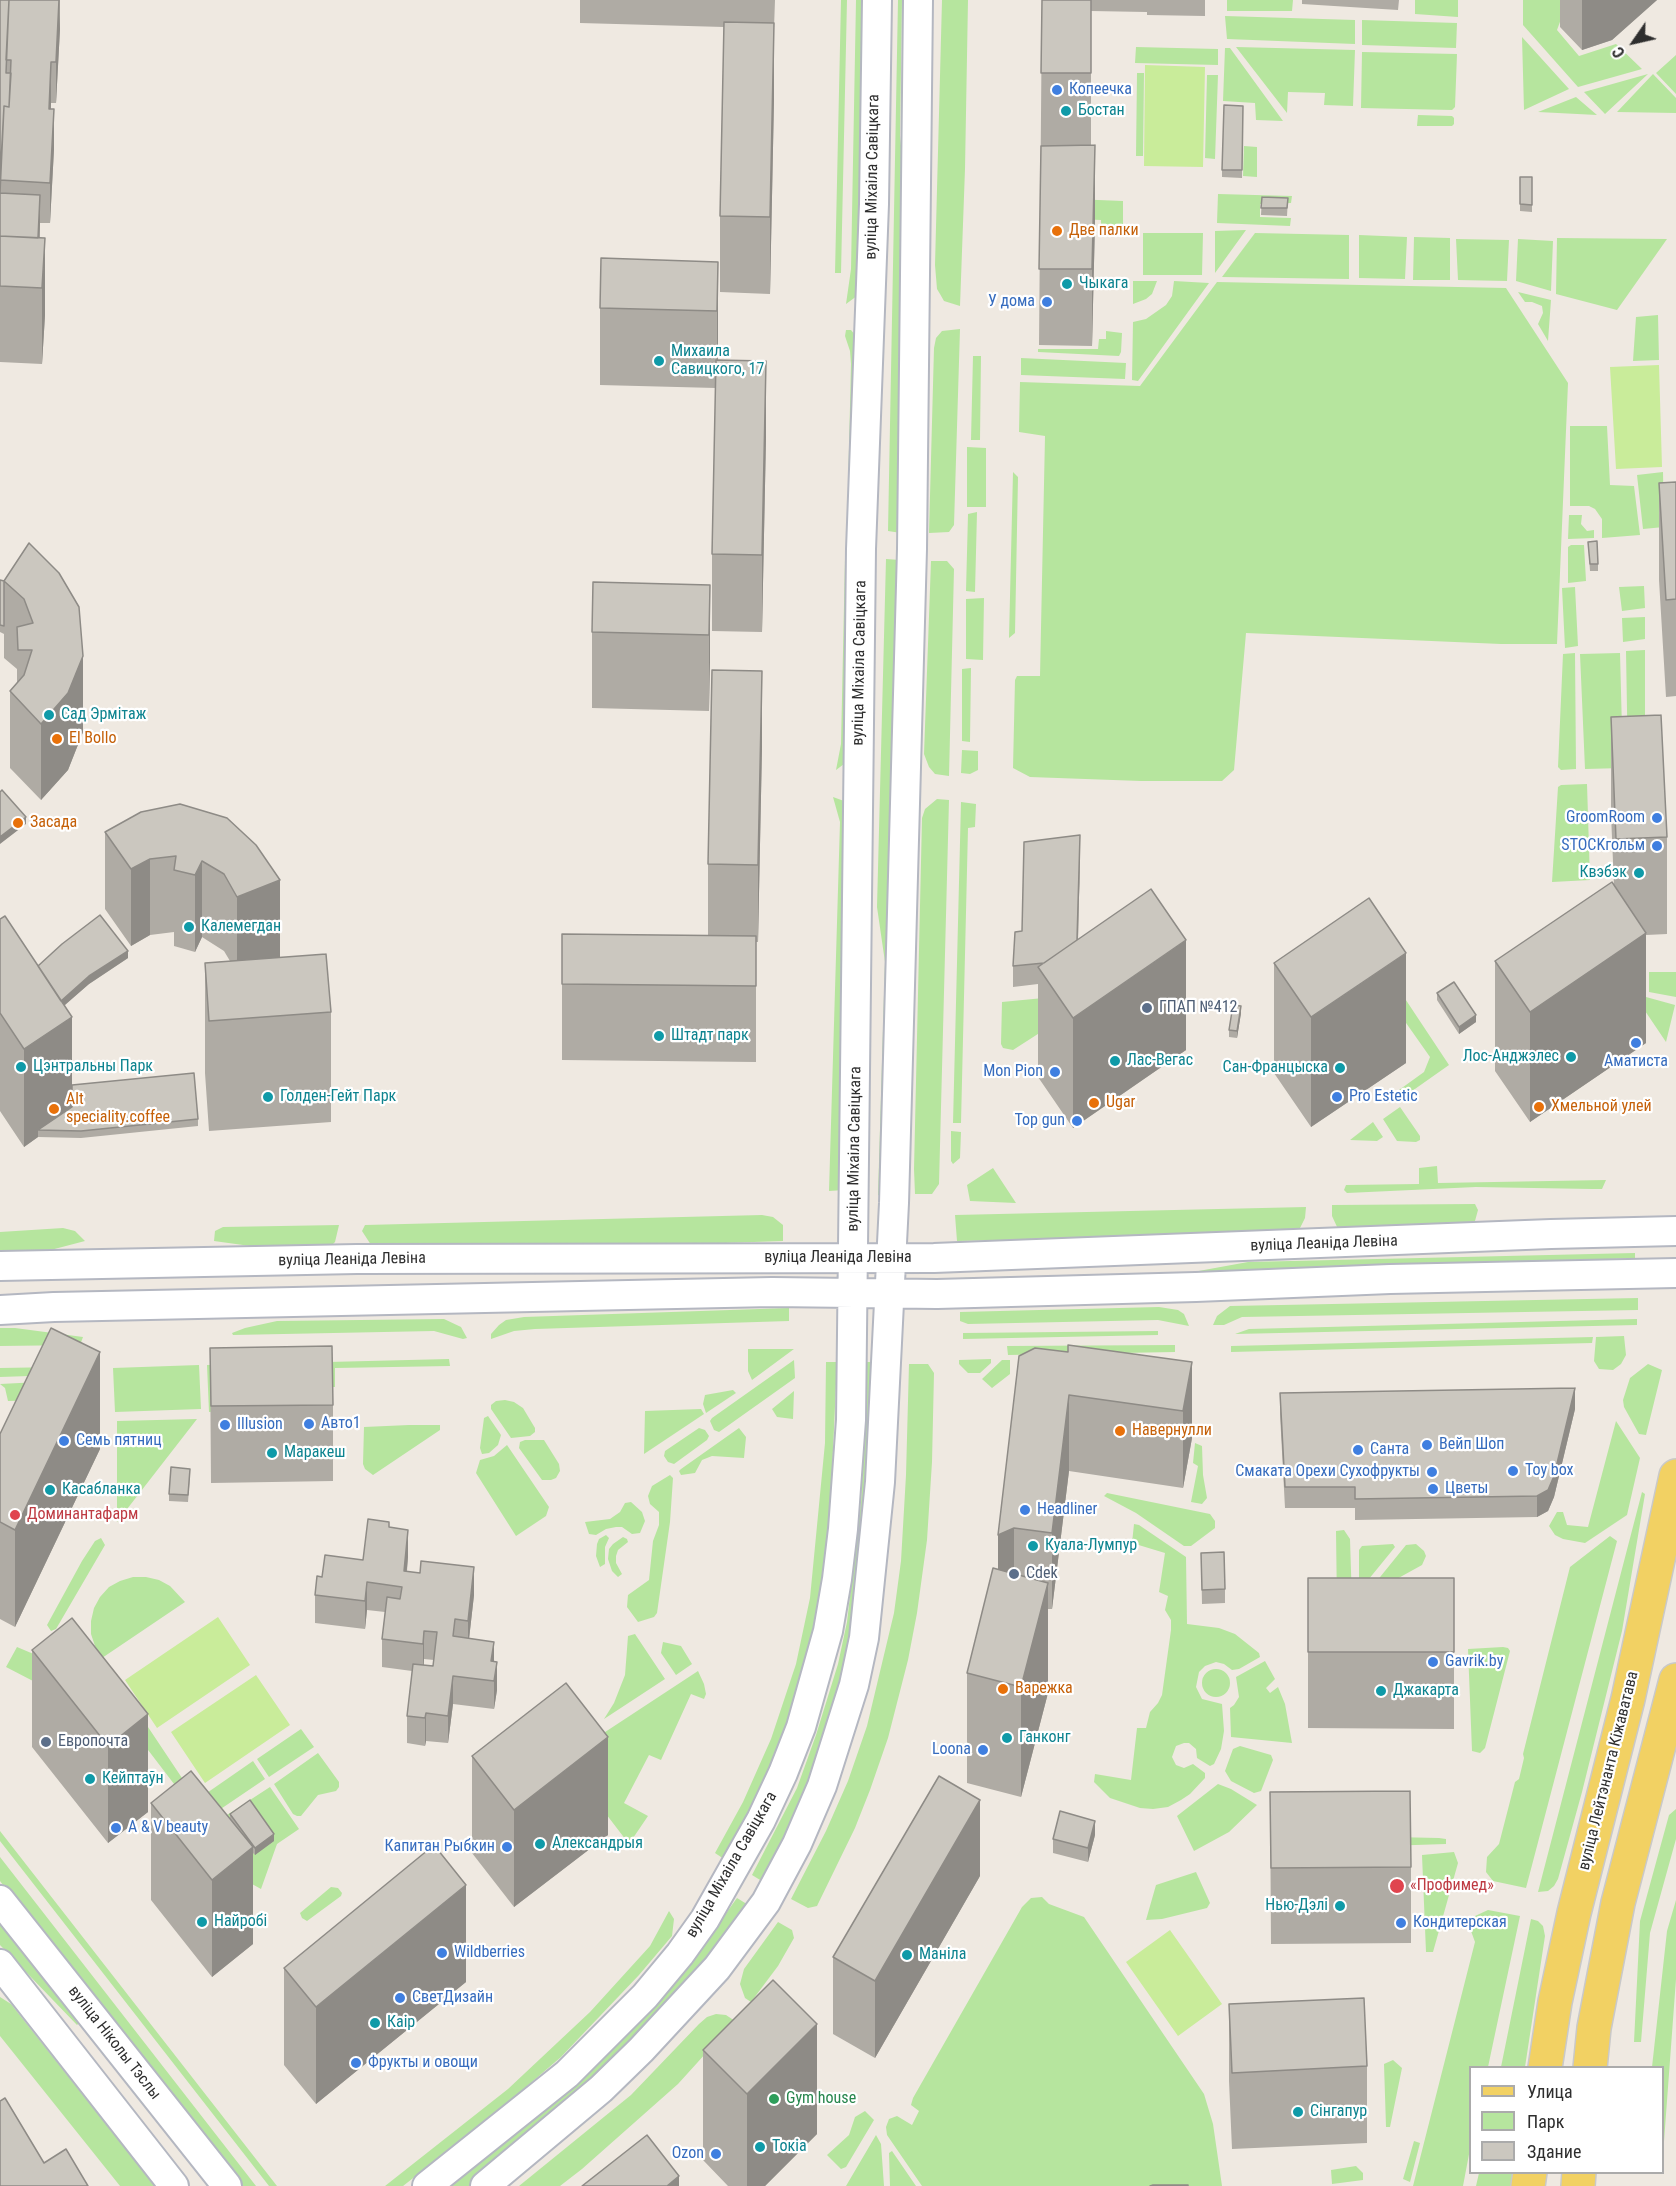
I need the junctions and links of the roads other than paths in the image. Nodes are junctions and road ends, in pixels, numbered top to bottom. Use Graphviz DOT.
graph roads {
  1 [pos="877,0"];
  2 [pos="918,0"];
  3 [pos="1676,1231"];
  4 [pos="892,1258"];
  5 [pos="853,1259"];
  6 [pos="0,1266"];
  7 [pos="1676,1273"];
  8 [pos="852,1293"];
  9 [pos="890,1293"];
  10 [pos="0,1310"];
  11 [pos="1676,1476"];
  12 [pos="1676,1680"];
  13 [pos="0,1900"];
  14 [pos="0,1964"];
  15 [pos="1545,2066"];
  16 [pos="1590,2066"];
  17 [pos="174,2186"];
  18 [pos="227,2186"];
  19 [pos="427,2186"];
  20 [pos="485,2186"];
  1 -- 5 [label="street, вуліца Міхаіла Савіцкага"];
  2 -- 4 [label="street"];
  3 -- 4 [label="street, вуліца Леаніда Левіна"];
  4 -- 5 [label="street, вуліца Леаніда Левіна"];
  4 -- 9 [label="street"];
  5 -- 6 [label="street, вуліца Леаніда Левіна"];
  5 -- 8 [label="street, вуліца Міхаіла Савіцкага"];
  7 -- 9 [label="street, вуліца Леаніда Левіна"];
  8 -- 9 [label="street, вуліца Леаніда Левіна"];
  8 -- 10 [label="street, вуліца Леаніда Левіна"];
  8 -- 19 [label="street, вуліца Міхаіла Савіцкага"];
  9 -- 20 [label="street"];
  11 -- 15 [label="main road, вуліца Лейтэнанта Кіжаватава"];
  12 -- 16 [label="main road"];
  13 -- 18 [label="street, вуліца Ніколы Тэслы"];
  14 -- 17 [label="street"];
}
